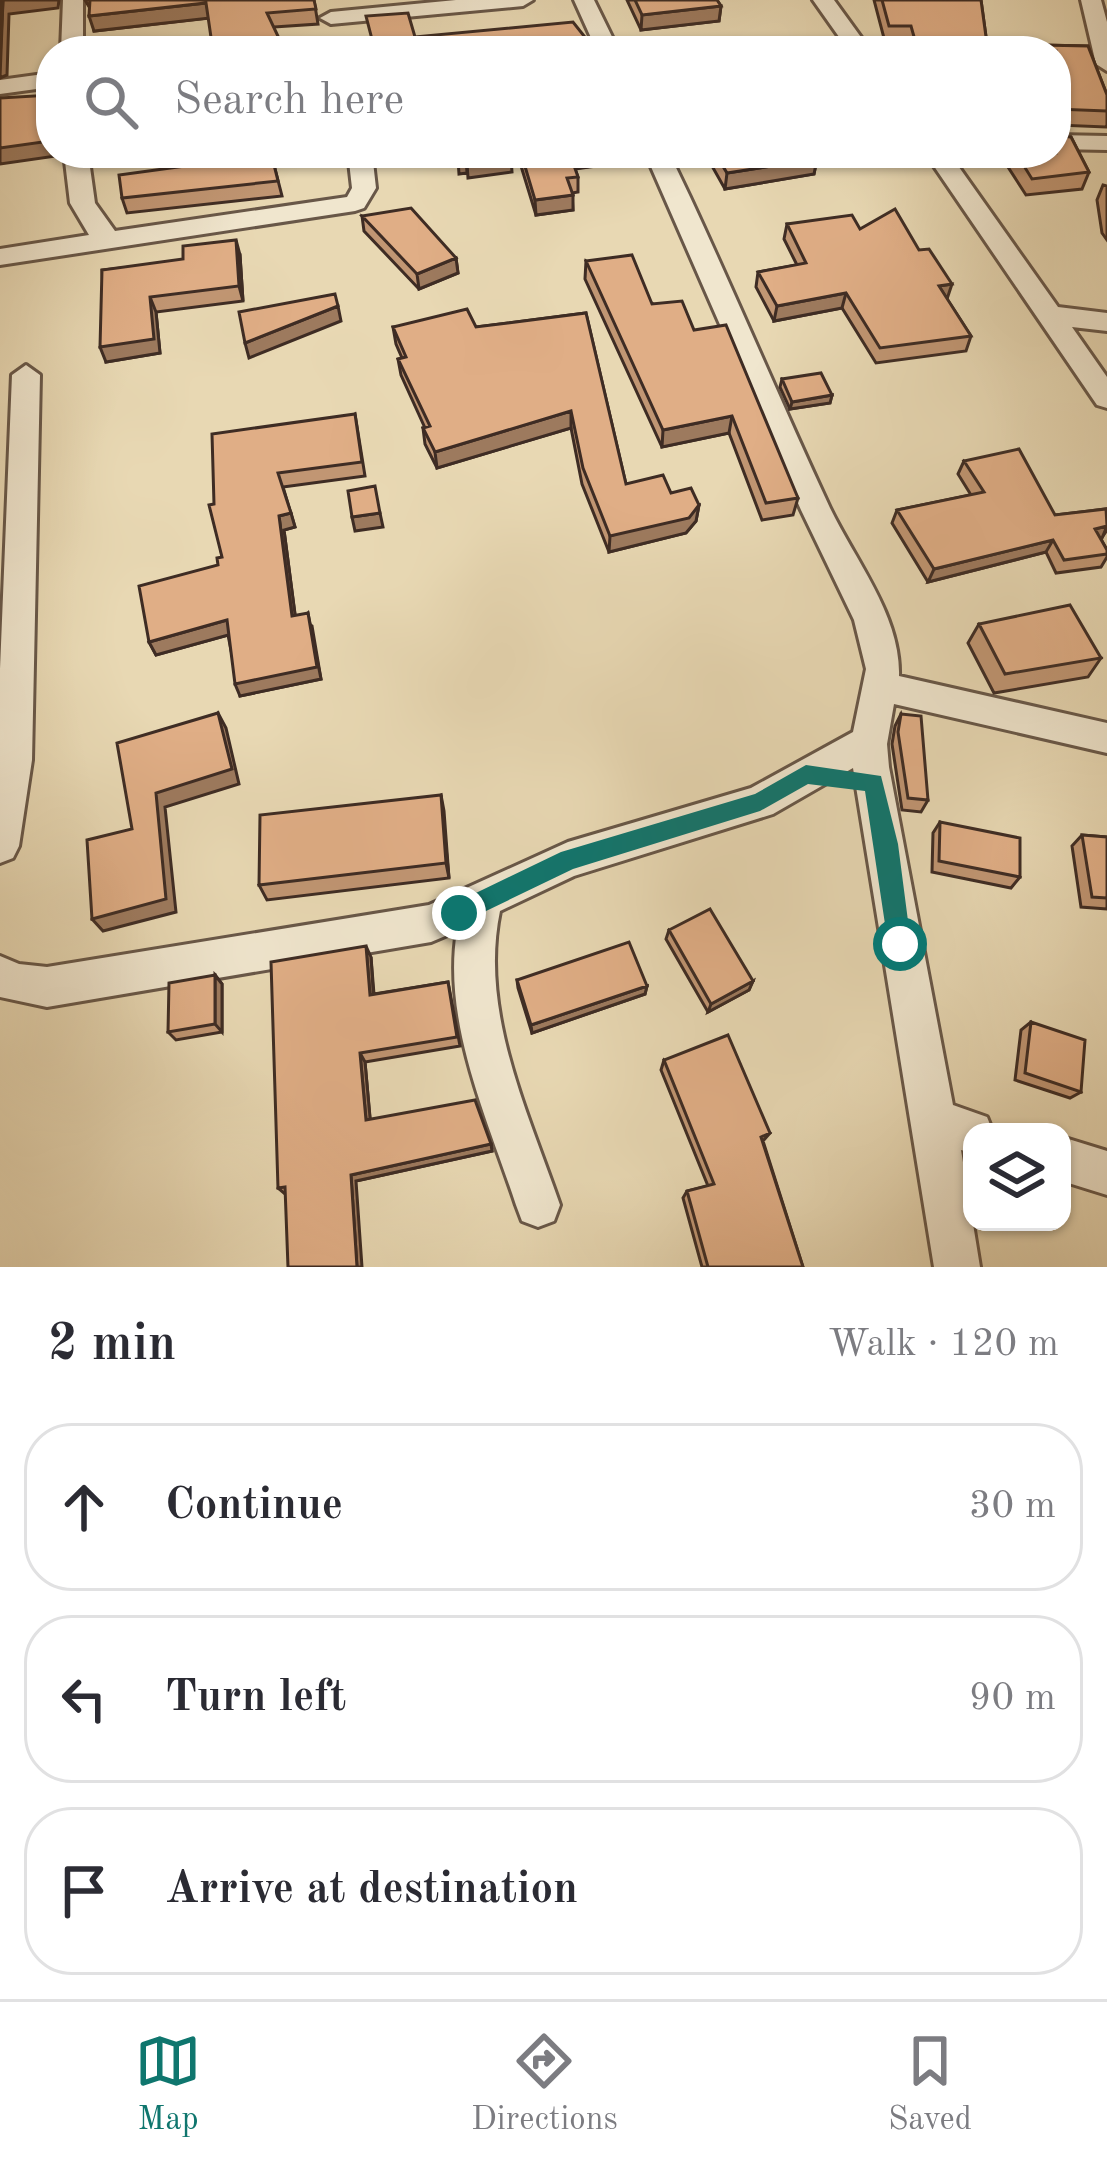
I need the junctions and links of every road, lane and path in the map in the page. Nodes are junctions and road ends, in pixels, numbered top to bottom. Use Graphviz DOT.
graph roads {
  1 [pos="73,0"];
  2 [pos="523,0"];
  3 [pos="584,0"];
  4 [pos="823,0"];
  5 [pos="1091,0"];
  6 [pos="330,18"];
  7 [pos="72,36"];
  8 [pos="601,36"];
  9 [pos="849,36"];
  10 [pos="1107,64"];
  11 [pos="36,82"];
  12 [pos="0,87"];
  13 [pos="1071,142"];
  14 [pos="1107,143"];
  15 [pos="77,168"];
  16 [pos="362,168"];
  17 [pos="664,168"];
  18 [pos="949,168"];
  19 [pos="112,242"];
  20 [pos="0,257"];
  21 [pos="1054,316"];
  22 [pos="1107,322"];
  23 [pos="26,375"];
  24 [pos="1107,398"];
  25 [pos="881,685"];
  26 [pos="1107,738"];
  27 [pos="869,741"];
  28 [pos="7,761"];
  29 [pos="806,774"];
  30 [pos="873,783"];
  31 [pos="0,846"];
  32 [pos="482,903"];
  33 [pos="0,976"];
  34 [pos="955,1127"];
  35 [pos="1071,1162"];
  36 [pos="1107,1173"];
  37 [pos="538,1205"];
  38 [pos="957,1267"];
  1 -- 7 [label="street"];
  2 -- 6 [label="street"];
  3 -- 8 [label="street"];
  4 -- 9 [label="street"];
  5 -- 10 [label="street"];
  11 -- 12 [label="street"];
  13 -- 14 [label="street"];
  15 -- 19 [label="street"];
  16 -- 19 [label="street"];
  17 -- 25 [label="street"];
  18 -- 21 [label="street"];
  19 -- 20 [label="street"];
  21 -- 22 [label="street"];
  21 -- 24 [label="street"];
  23 -- 28 [label="street"];
  25 -- 26 [label="street"];
  25 -- 27 [label="street"];
  27 -- 29 [label="street"];
  27 -- 30 [label="street"];
  28 -- 31 [label="street"];
  29 -- 30 [label="street"];
  29 -- 32 [label="street"];
  30 -- 34 [label="street"];
  32 -- 33 [label="street"];
  32 -- 37 [label="street"];
  34 -- 38 [label="street"];
  35 -- 36 [label="street"];
}
